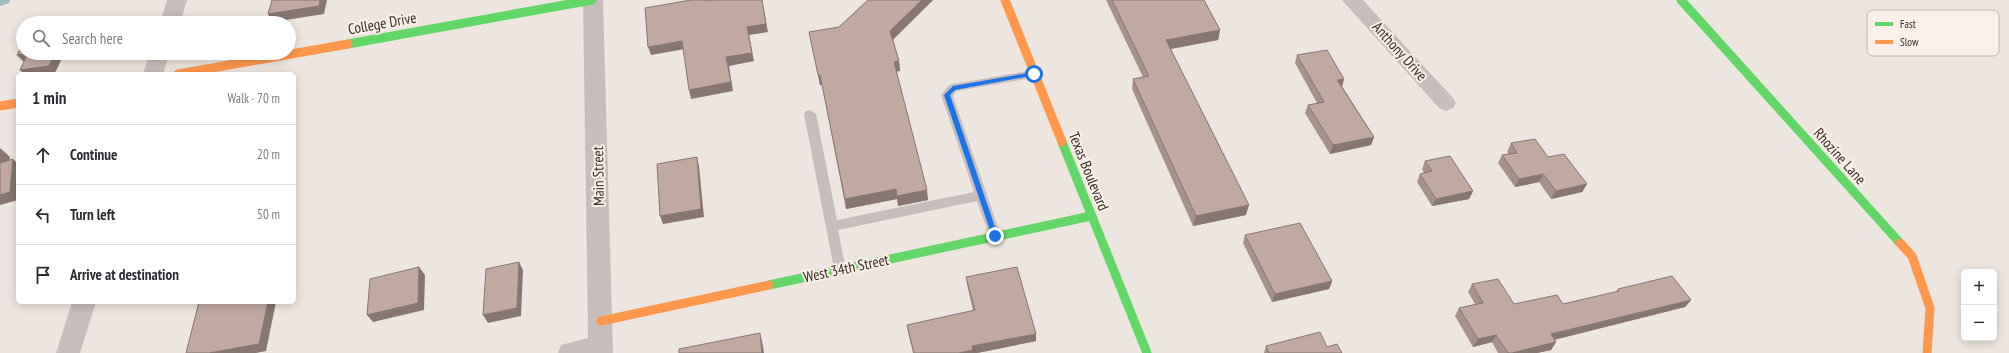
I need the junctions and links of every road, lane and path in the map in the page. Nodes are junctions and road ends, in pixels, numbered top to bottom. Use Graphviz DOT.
graph roads {
  1 [pos="177,0"];
  2 [pos="593,0"];
  3 [pos="1004,0"];
  4 [pos="1352,0"];
  5 [pos="1681,0"];
  6 [pos="172,16"];
  7 [pos="296,53"];
  8 [pos="158,60"];
  9 [pos="257,60"];
  10 [pos="154,72"];
  11 [pos="189,72"];
  12 [pos="1034,74"];
  13 [pos="16,103"];
  14 [pos="1446,103"];
  15 [pos="0,106"];
  16 [pos="810,114"];
  17 [pos="981,195"];
  18 [pos="1092,216"];
  19 [pos="832,226"];
  20 [pos="995,236"];
  21 [pos="840,270"];
  22 [pos="83,304"];
  23 [pos="601,322"];
  24 [pos="601,350"];
  25 [pos="68,353"];
  26 [pos="570,353"];
  27 [pos="1147,353"];
  28 [pos="1927,353"];
  1 -- 6 [label="street"];
  2 -- 7 [label="street, College Drive"];
  2 -- 23 [label="street, Main Street"];
  3 -- 12 [label="street, Texas Boulevard"];
  4 -- 14 [label="street, Anthony Drive"];
  5 -- 28 [label="street, Rhozine Lane"];
  8 -- 10 [label="street"];
  9 -- 11 [label="street, College Drive"];
  12 -- 17 [label="lane"];
  12 -- 18 [label="street, Texas Boulevard"];
  13 -- 15 [label="street"];
  16 -- 19 [label="lane"];
  17 -- 19 [label="lane"];
  17 -- 20 [label="lane"];
  18 -- 20 [label="street, West 34th Street"];
  18 -- 27 [label="street, Texas Boulevard"];
  19 -- 21 [label="lane"];
  20 -- 21 [label="street, West 34th Street"];
  21 -- 23 [label="street, West 34th Street"];
  22 -- 25 [label="street"];
  23 -- 24 [label="street, Main Street"];
  24 -- 26 [label="street"];
}
